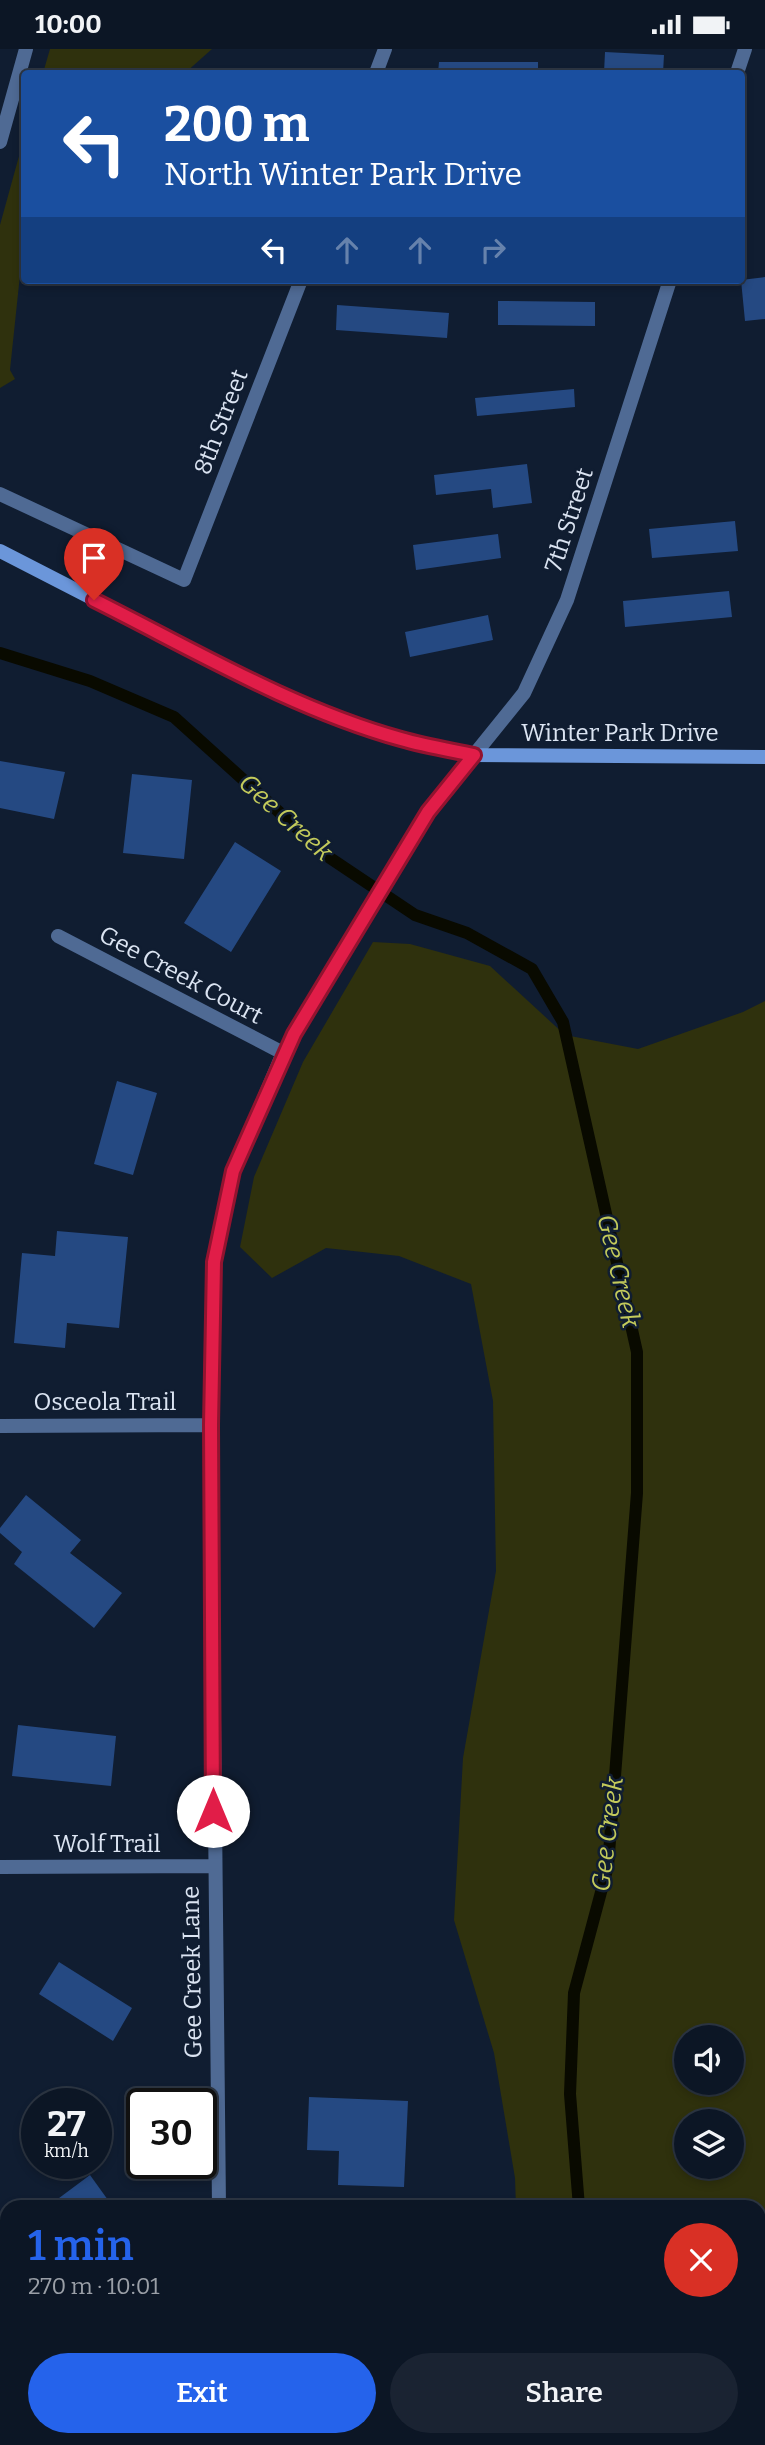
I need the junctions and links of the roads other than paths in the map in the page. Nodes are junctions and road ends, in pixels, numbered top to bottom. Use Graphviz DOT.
graph roads {
  1 [pos="26,49"];
  2 [pos="384,49"];
  3 [pos="745,49"];
  4 [pos="377,70"];
  5 [pos="738,70"];
  6 [pos="0,142"];
  7 [pos="299,284"];
  8 [pos="669,284"];
  9 [pos="0,494"];
  10 [pos="0,551"];
  11 [pos="474,755"];
  12 [pos="765,757"];
  13 [pos="58,936"];
  14 [pos="283,1053"];
  15 [pos="211,1425"];
  16 [pos="0,1426"];
  17 [pos="214,1866"];
  18 [pos="0,1867"];
  19 [pos="219,2200"];
  1 -- 6 [label="street"];
  2 -- 4 [label="street"];
  3 -- 5 [label="street"];
  7 -- 9 [label="street, 8th Street"];
  8 -- 11 [label="street, 7th Street"];
  10 -- 11 [label="street, Winter Park Drive"];
  11 -- 12 [label="street, Winter Park Drive"];
  11 -- 14 [label="street, Gee Creek Lane"];
  13 -- 14 [label="street, Gee Creek Court"];
  14 -- 15 [label="street, Gee Creek Lane"];
  15 -- 16 [label="street, Osceola Trail"];
  15 -- 17 [label="street, Gee Creek Lane"];
  17 -- 18 [label="street, Wolf Trail"];
  17 -- 19 [label="street, Gee Creek Lane"];
}
